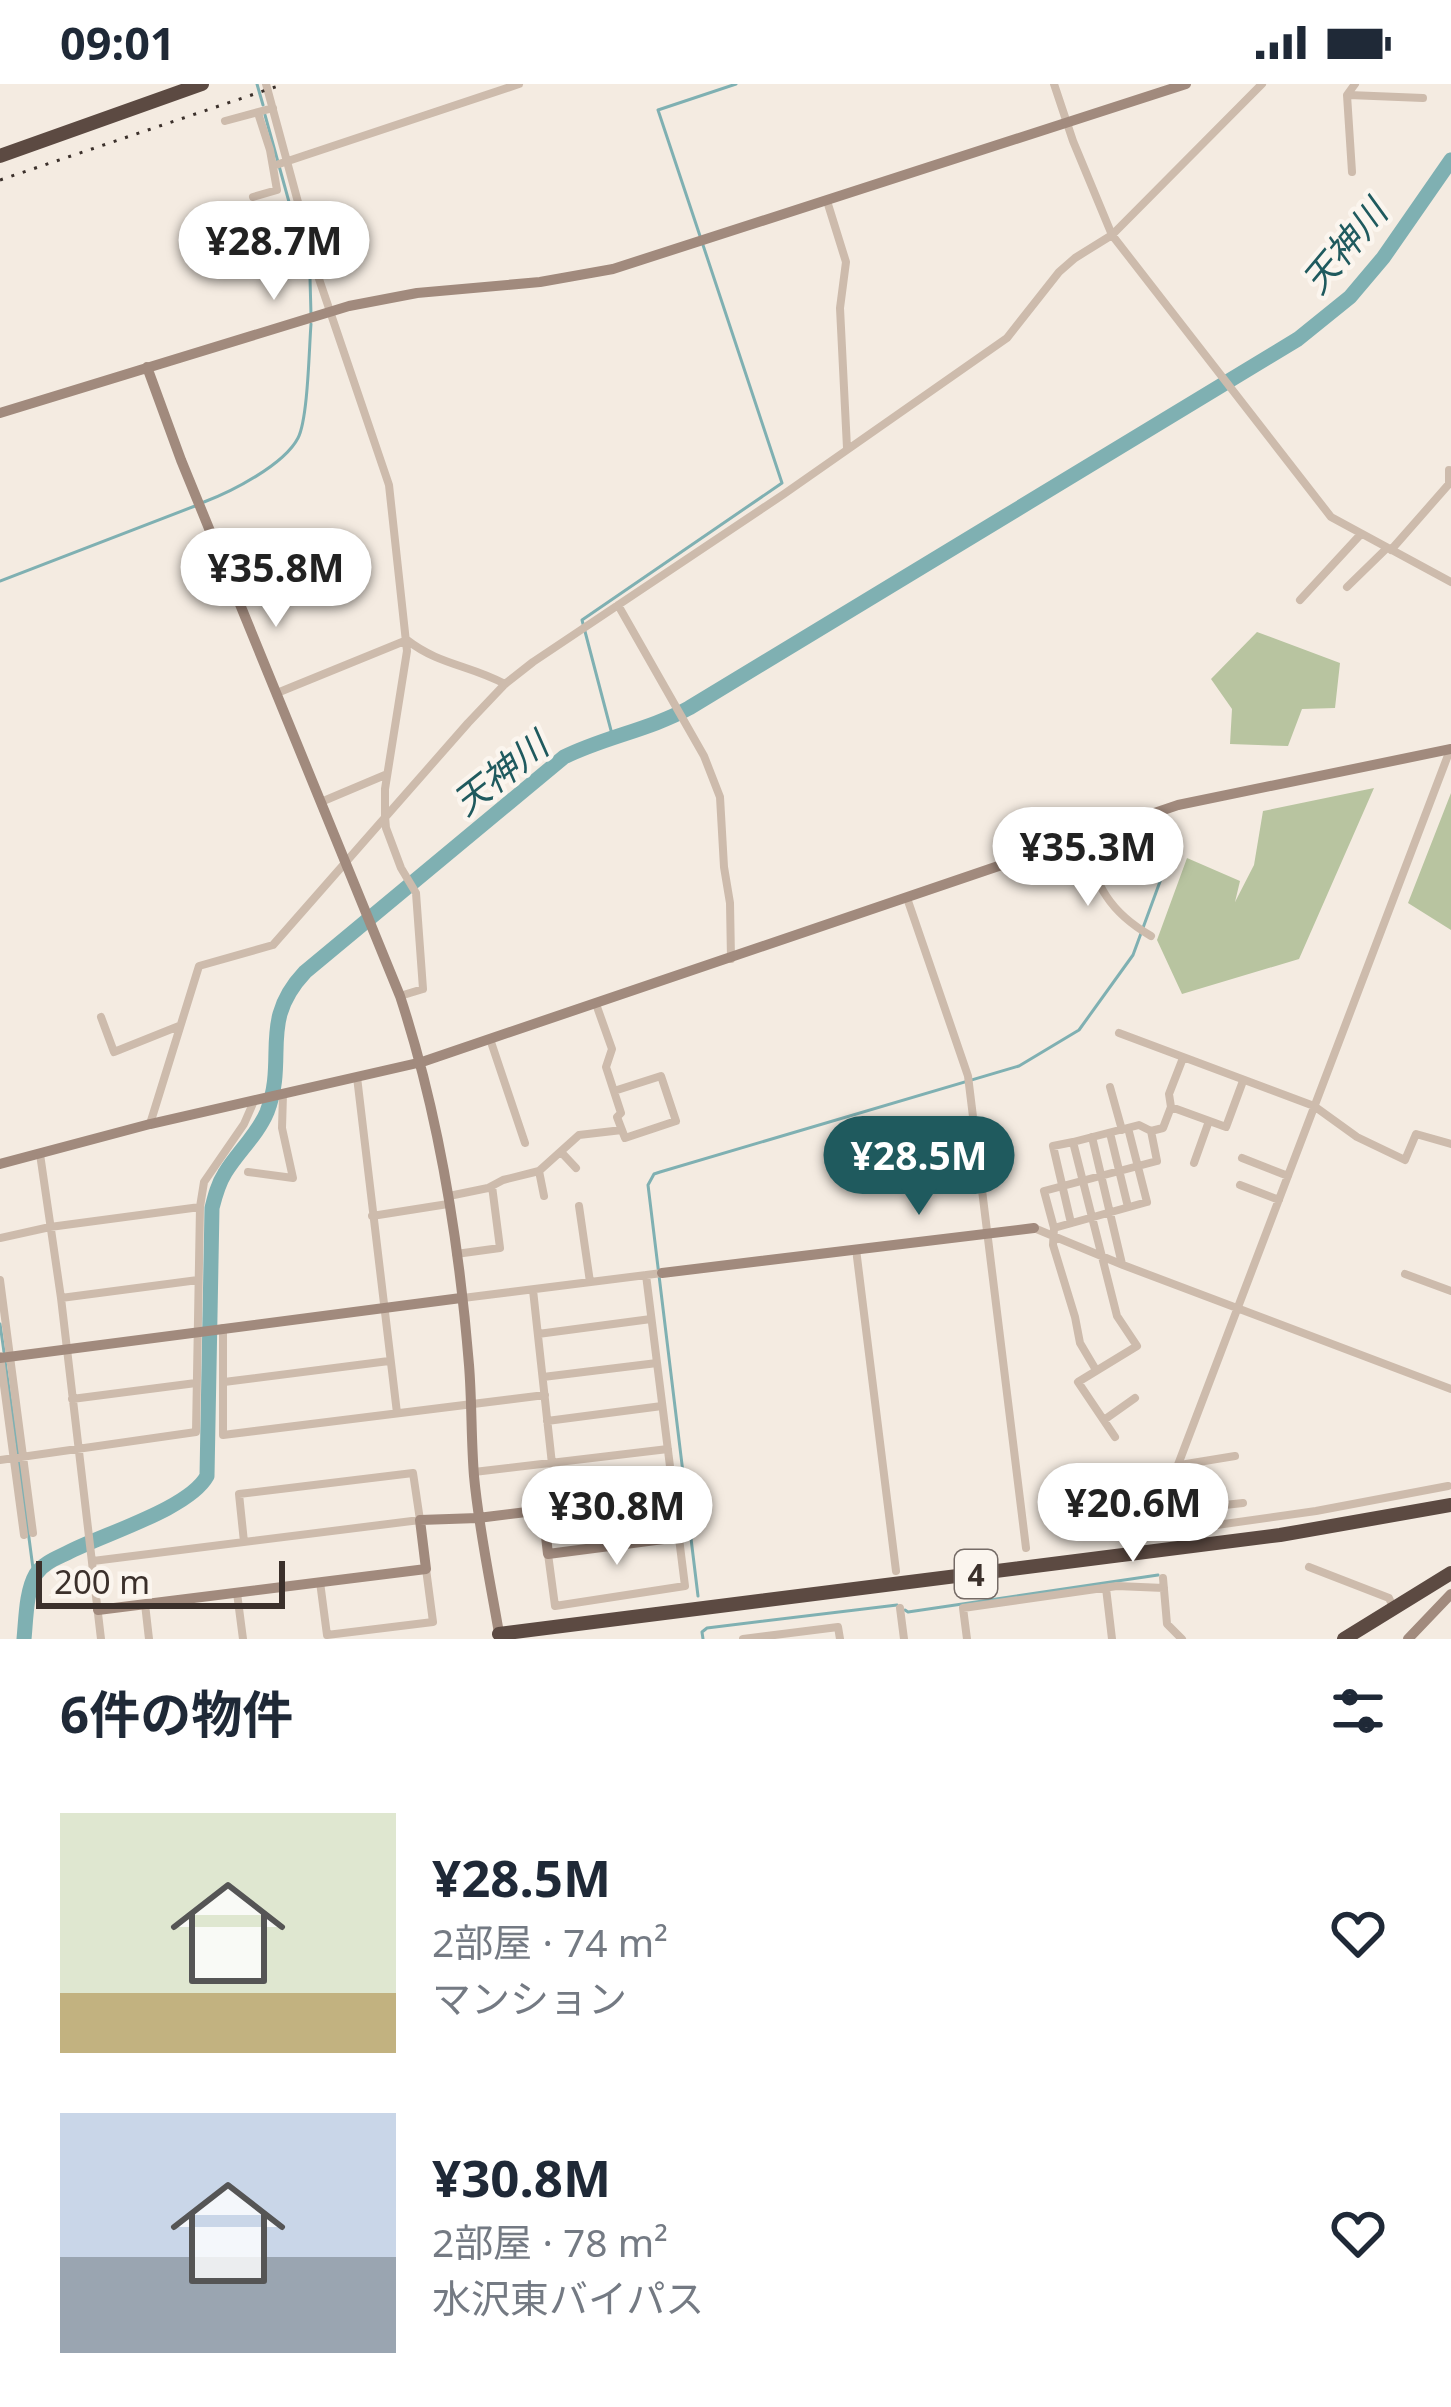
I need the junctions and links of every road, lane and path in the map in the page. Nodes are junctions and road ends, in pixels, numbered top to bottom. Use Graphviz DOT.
graph roads {
  1 [pos="202,84"];
  2 [pos="266,84"];
  3 [pos="519,84"];
  4 [pos="1054,84"];
  5 [pos="1186,84"];
  6 [pos="1262,84"];
  7 [pos="1355,84"];
  8 [pos="1347,95"];
  9 [pos="1423,98"];
  10 [pos="265,111"];
  11 [pos="225,121"];
  12 [pos="1066,123"];
  13 [pos="0,156"];
  14 [pos="281,164"];
  15 [pos="1352,172"];
  16 [pos="253,197"];
  17 [pos="827,202"];
  18 [pos="1112,236"];
  19 [pos="329,311"];
  20 [pos="147,367"];
  21 [pos="0,412"];
  22 [pos="848,448"];
  23 [pos="1449,470"];
  24 [pos="1361,534"];
  25 [pos="1389,549"];
  26 [pos="1451,582"];
  27 [pos="1347,586"];
  28 [pos="1300,600"];
  29 [pos="618,605"];
  30 [pos="407,640"];
  31 [pos="506,684"];
  32 [pos="277,693"];
  33 [pos="1451,749"];
  34 [pos="387,775"];
  35 [pos="321,802"];
  36 [pos="385,816"];
  37 [pos="1081,837"];
  38 [pos="345,860"];
  39 [pos="907,898"];
  40 [pos="1151,936"];
  41 [pos="731,959"];
  42 [pos="400,996"];
  43 [pos="596,1004"];
  44 [pos="101,1017"];
  45 [pos="179,1025"];
  46 [pos="1119,1033"];
  47 [pos="490,1040"];
  48 [pos="1183,1058"];
  49 [pos="422,1062"];
  50 [pos="357,1077"];
  51 [pos="1244,1082"];
  52 [pos="1110,1088"];
  53 [pos="614,1091"];
  54 [pos="283,1094"];
  55 [pos="254,1100"];
  56 [pos="1314,1106"];
  57 [pos="1171,1107"];
  58 [pos="1210,1121"];
  59 [pos="150,1124"];
  60 [pos="1125,1129"];
  61 [pos="622,1130"];
  62 [pos="1151,1131"];
  63 [pos="1110,1133"];
  64 [pos="1092,1137"];
  65 [pos="1073,1142"];
  66 [pos="525,1143"];
  67 [pos="1451,1144"];
  68 [pos="561,1152"];
  69 [pos="40,1154"];
  70 [pos="1242,1158"];
  71 [pos="1194,1163"];
  72 [pos="0,1164"];
  73 [pos="1137,1166"];
  74 [pos="576,1168"];
  75 [pos="1119,1170"];
  76 [pos="539,1171"];
  77 [pos="248,1172"];
  78 [pos="1101,1174"];
  79 [pos="1288,1176"];
  80 [pos="1083,1179"];
  81 [pos="1240,1185"];
  82 [pos="492,1186"];
  83 [pos="1062,1186"];
  84 [pos="544,1196"];
  85 [pos="448,1200"];
  86 [pos="1279,1200"];
  87 [pos="579,1206"];
  88 [pos="1128,1207"];
  89 [pos="200,1208"];
  90 [pos="1110,1212"];
  91 [pos="371,1216"];
  92 [pos="1092,1216"];
  93 [pos="1072,1224"];
  94 [pos="50,1227"];
  95 [pos="1034,1228"];
  96 [pos="1053,1232"];
  97 [pos="987,1233"];
  98 [pos="0,1238"];
  99 [pos="856,1249"];
  100 [pos="455,1254"];
  101 [pos="1100,1257"];
  102 [pos="1123,1265"];
  103 [pos="654,1274"];
  104 [pos="1405,1274"];
  105 [pos="0,1280"];
  106 [pos="198,1280"];
  107 [pos="590,1282"];
  108 [pos="533,1290"];
  109 [pos="1451,1291"];
  110 [pos="61,1298"];
  111 [pos="461,1298"];
  112 [pos="383,1308"];
  113 [pos="1238,1309"];
  114 [pos="651,1319"];
  115 [pos="223,1328"];
  116 [pos="198,1331"];
  117 [pos="538,1334"];
  118 [pos="66,1349"];
  119 [pos="3,1356"];
  120 [pos="389,1360"];
  121 [pos="657,1363"];
  122 [pos="1096,1370"];
  123 [pos="543,1377"];
  124 [pos="224,1382"];
  125 [pos="196,1383"];
  126 [pos="1451,1389"];
  127 [pos="544,1394"];
  128 [pos="1136,1398"];
  129 [pos="72,1399"];
  130 [pos="472,1404"];
  131 [pos="662,1406"];
  132 [pos="397,1413"];
  133 [pos="547,1420"];
  134 [pos="1104,1420"];
  135 [pos="1115,1437"];
  136 [pos="79,1449"];
  137 [pos="668,1449"];
  138 [pos="1235,1456"];
  139 [pos="18,1457"];
  140 [pos="0,1460"];
  141 [pos="552,1464"];
  142 [pos="1178,1465"];
  143 [pos="473,1472"];
  144 [pos="1448,1486"];
  145 [pos="673,1492"];
  146 [pos="1243,1503"];
  147 [pos="1451,1505"];
  148 [pos="543,1510"];
  149 [pos="1160,1512"];
  150 [pos="478,1518"];
  151 [pos="420,1520"];
  152 [pos="29,1534"];
  153 [pos="679,1537"];
  154 [pos="244,1542"];
  155 [pos="1026,1548"];
  156 [pos="548,1554"];
  157 [pos="93,1561"];
  158 [pos="1310,1567"];
  159 [pos="426,1569"];
  160 [pos="896,1571"];
  161 [pos="1451,1573"];
  162 [pos="320,1582"];
  163 [pos="1106,1588"];
  164 [pos="237,1592"];
  165 [pos="1451,1594"];
  166 [pos="145,1604"];
  167 [pos="1393,1607"];
  168 [pos="900,1608"];
  169 [pos="98,1610"];
  170 [pos="499,1637"];
  171 [pos="1351,1637"];
  172 [pos="101,1639"];
  173 [pos="149,1639"];
  174 [pos="242,1639"];
  175 [pos="743,1639"];
  176 [pos="840,1639"];
  177 [pos="904,1639"];
  178 [pos="967,1639"];
  179 [pos="1112,1639"];
  180 [pos="1182,1639"];
  181 [pos="1408,1639"];
  1 -- 13 [label="highway"];
  2 -- 10 [label="street"];
  3 -- 14 [label="street"];
  4 -- 12 [label="street"];
  5 -- 12 [label="street"];
  6 -- 18 [label="street"];
  7 -- 8 [label="street"];
  8 -- 9 [label="street"];
  8 -- 15 [label="street"];
  10 -- 11 [label="street"];
  10 -- 14 [label="street"];
  10 -- 14 [label="street"];
  12 -- 17 [label="street"];
  12 -- 18 [label="street"];
  14 -- 16 [label="street"];
  14 -- 19 [label="street"];
  17 -- 19 [label="street"];
  17 -- 22 [label="street"];
  18 -- 22 [label="street"];
  18 -- 24 [label="street"];
  19 -- 20 [label="street"];
  19 -- 30 [label="street"];
  20 -- 21 [label="street"];
  20 -- 32 [label="street"];
  22 -- 29 [label="street"];
  23 -- 25 [label="street"];
  24 -- 25 [label="street"];
  24 -- 28 [label="street"];
  25 -- 26 [label="street"];
  25 -- 27 [label="street"];
  29 -- 31 [label="street"];
  29 -- 41 [label="street"];
  30 -- 31 [label="street"];
  30 -- 32 [label="street"];
  30 -- 34 [label="street"];
  31 -- 36 [label="street"];
  32 -- 35 [label="street"];
  33 -- 37 [label="street"];
  33 -- 56 [label="street"];
  34 -- 35 [label="street"];
  34 -- 36 [label="street"];
  35 -- 38 [label="street"];
  36 -- 38 [label="street"];
  36 -- 42 [label="street"];
  37 -- 39 [label="street"];
  37 -- 40 [label="street"];
  38 -- 42 [label="street"];
  38 -- 45 [label="street"];
  39 -- 41 [label="street"];
  39 -- 97 [label="street"];
  41 -- 43 [label="street"];
  42 -- 49 [label="street"];
  43 -- 47 [label="street"];
  43 -- 53 [label="street"];
  44 -- 45 [label="street"];
  45 -- 59 [label="street"];
  46 -- 48 [label="street"];
  47 -- 49 [label="street"];
  47 -- 66 [label="street"];
  48 -- 51 [label="street"];
  48 -- 57 [label="street"];
  49 -- 50 [label="street"];
  49 -- 85 [label="street"];
  50 -- 54 [label="street"];
  50 -- 91 [label="street"];
  51 -- 56 [label="street"];
  51 -- 58 [label="street"];
  52 -- 60 [label="street"];
  53 -- 61 [label="street"];
  53 -- 61 [label="street"];
  54 -- 55 [label="street"];
  54 -- 77 [label="street"];
  55 -- 59 [label="street"];
  55 -- 89 [label="street"];
  56 -- 67 [label="street"];
  56 -- 79 [label="street"];
  57 -- 58 [label="street"];
  57 -- 62 [label="street"];
  58 -- 71 [label="street"];
  59 -- 69 [label="street"];
  60 -- 62 [label="street"];
  60 -- 63 [label="street"];
  60 -- 73 [label="street"];
  61 -- 68 [label="street"];
  62 -- 73 [label="street"];
  63 -- 64 [label="street"];
  63 -- 75 [label="street"];
  64 -- 65 [label="street"];
  64 -- 78 [label="street"];
  65 -- 80 [label="street"];
  65 -- 83 [label="street"];
  68 -- 74 [label="street"];
  68 -- 76 [label="street"];
  69 -- 72 [label="street"];
  69 -- 94 [label="street"];
  70 -- 79 [label="street"];
  73 -- 75 [label="street"];
  73 -- 88 [label="street"];
  75 -- 78 [label="street"];
  75 -- 88 [label="street"];
  76 -- 82 [label="street"];
  76 -- 84 [label="street"];
  78 -- 80 [label="street"];
  78 -- 90 [label="street"];
  79 -- 86 [label="street"];
  80 -- 83 [label="street"];
  80 -- 92 [label="street"];
  81 -- 86 [label="street"];
  82 -- 85 [label="street"];
  82 -- 100 [label="street"];
  83 -- 93 [label="street"];
  83 -- 96 [label="street"];
  85 -- 91 [label="street"];
  85 -- 100 [label="street"];
  86 -- 113 [label="street"];
  87 -- 107 [label="street"];
  88 -- 90 [label="street"];
  89 -- 94 [label="street"];
  89 -- 106 [label="street"];
  90 -- 92 [label="street"];
  90 -- 102 [label="street"];
  91 -- 112 [label="street"];
  92 -- 93 [label="street"];
  92 -- 101 [label="street"];
  93 -- 96 [label="street"];
  94 -- 98 [label="street"];
  94 -- 110 [label="street"];
  95 -- 96 [label="street"];
  95 -- 97 [label="street"];
  96 -- 101 [label="street"];
  96 -- 122 [label="street"];
  97 -- 99 [label="street"];
  97 -- 155 [label="street"];
  99 -- 103 [label="street"];
  99 -- 160 [label="street"];
  100 -- 111 [label="street"];
  101 -- 102 [label="street"];
  101 -- 122 [label="street"];
  102 -- 113 [label="street"];
  103 -- 107 [label="street"];
  103 -- 114 [label="street"];
  104 -- 109 [label="street"];
  105 -- 119 [label="street"];
  106 -- 110 [label="street"];
  106 -- 116 [label="street"];
  107 -- 108 [label="street"];
  108 -- 111 [label="street"];
  108 -- 117 [label="street"];
  110 -- 118 [label="street"];
  111 -- 112 [label="street"];
  111 -- 130 [label="street"];
  112 -- 115 [label="street"];
  112 -- 120 [label="street"];
  113 -- 126 [label="street"];
  113 -- 142 [label="street"];
  114 -- 117 [label="street"];
  114 -- 121 [label="street"];
  115 -- 116 [label="street"];
  115 -- 124 [label="street"];
  116 -- 118 [label="street"];
  116 -- 125 [label="street"];
  117 -- 123 [label="street"];
  118 -- 119 [label="street"];
  118 -- 129 [label="street"];
  119 -- 139 [label="street"];
  120 -- 124 [label="street"];
  120 -- 132 [label="street"];
  121 -- 123 [label="street"];
  121 -- 131 [label="street"];
  122 -- 134 [label="street"];
  123 -- 127 [label="street"];
  124 -- 132 [label="street"];
  125 -- 129 [label="street"];
  125 -- 136 [label="street"];
  127 -- 130 [label="street"];
  127 -- 133 [label="street"];
  128 -- 134 [label="street"];
  129 -- 136 [label="street"];
  130 -- 132 [label="street"];
  130 -- 143 [label="street"];
  131 -- 133 [label="street"];
  131 -- 137 [label="street"];
  133 -- 141 [label="street"];
  134 -- 135 [label="street"];
  136 -- 139 [label="street"];
  136 -- 157 [label="street"];
  137 -- 141 [label="street"];
  137 -- 145 [label="street"];
  138 -- 142 [label="street"];
  139 -- 140 [label="street"];
  139 -- 152 [label="street"];
  141 -- 143 [label="street"];
  142 -- 149 [label="street"];
  143 -- 150 [label="street"];
  144 -- 149 [label="street"];
  145 -- 148 [label="street"];
  145 -- 153 [label="street"];
  146 -- 149 [label="street"];
  147 -- 170 [label="highway, 4"];
  148 -- 150 [label="street"];
  148 -- 156 [label="street"];
  150 -- 151 [label="street"];
  150 -- 170 [label="street"];
  151 -- 154 [label="street"];
  151 -- 154 [label="street"];
  151 -- 159 [label="street"];
  153 -- 156 [label="street"];
  153 -- 156 [label="street"];
  154 -- 157 [label="street"];
  157 -- 169 [label="street"];
  158 -- 167 [label="street"];
  159 -- 162 [label="street"];
  159 -- 162 [label="street"];
  161 -- 167 [label="highway"];
  162 -- 164 [label="street"];
  163 -- 178 [label="street"];
  163 -- 179 [label="street"];
  163 -- 180 [label="street"];
  164 -- 166 [label="street"];
  164 -- 174 [label="street"];
  165 -- 181 [label="street"];
  166 -- 169 [label="street"];
  166 -- 173 [label="street"];
  167 -- 171 [label="highway"];
  168 -- 177 [label="street"];
  169 -- 172 [label="street"];
  175 -- 176 [label="street"];
}
